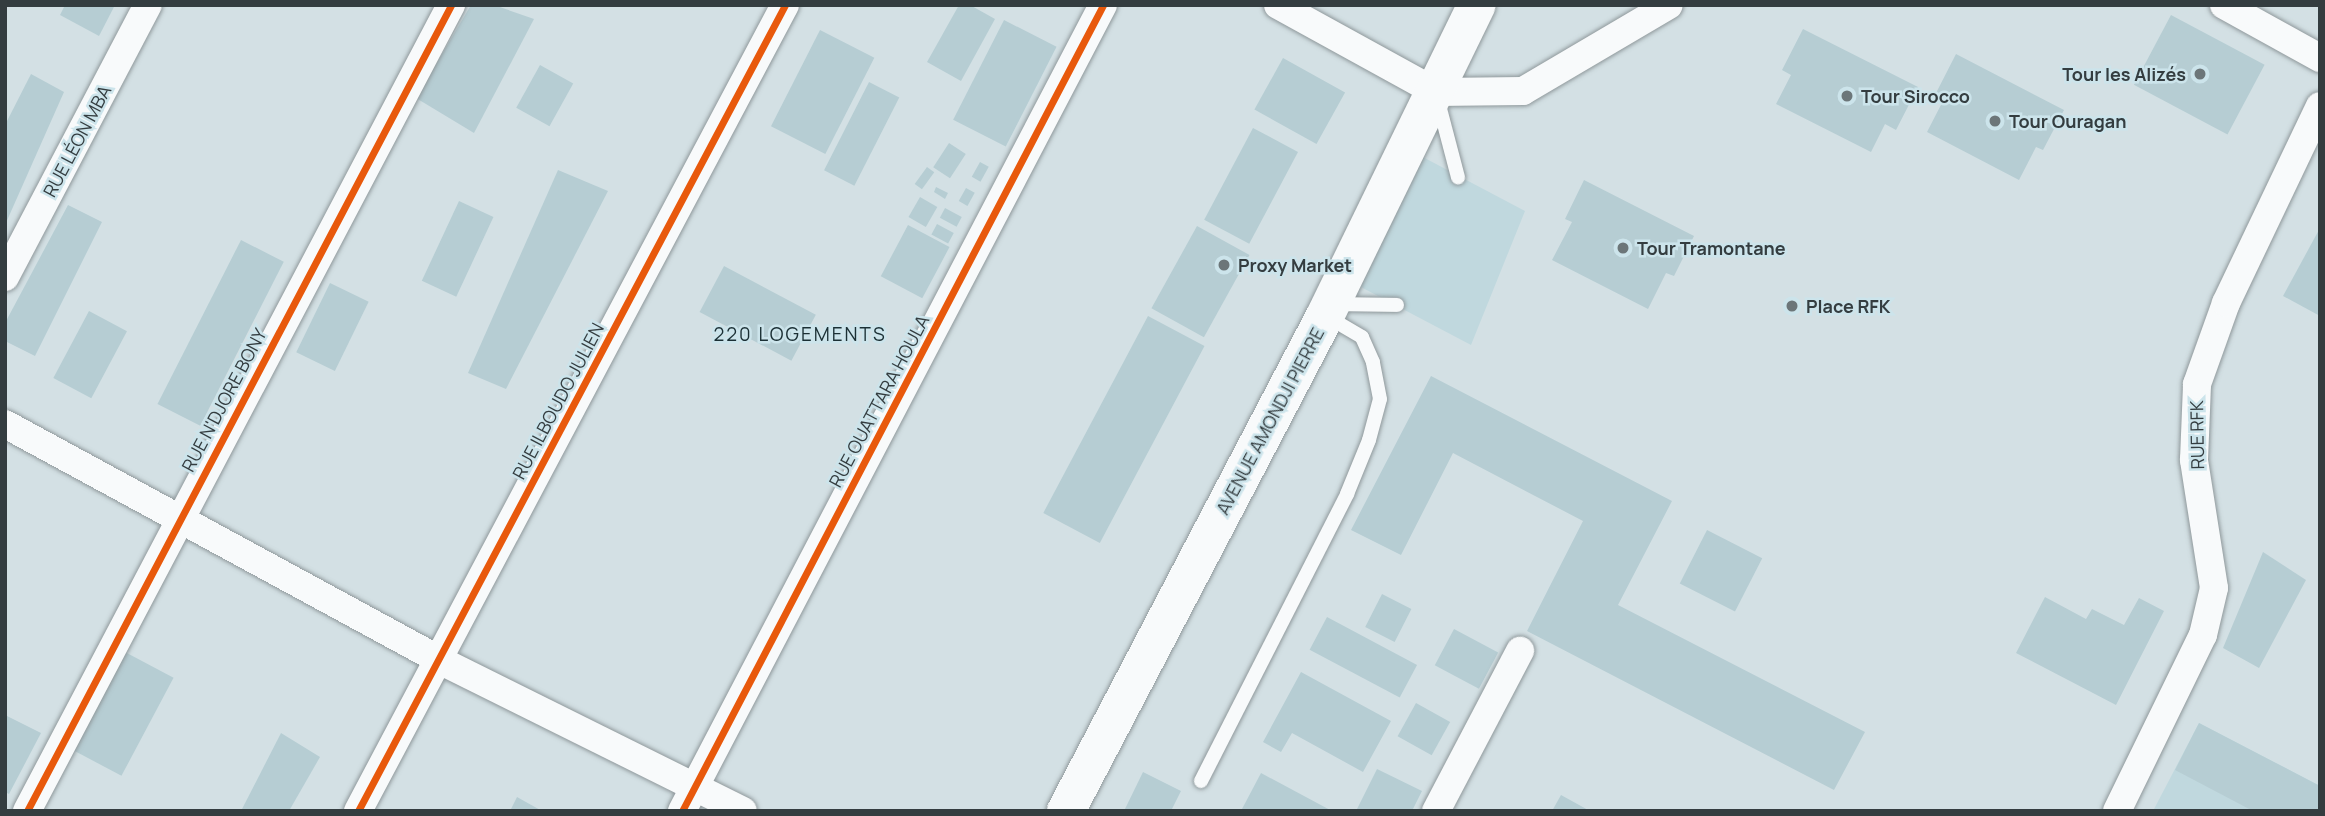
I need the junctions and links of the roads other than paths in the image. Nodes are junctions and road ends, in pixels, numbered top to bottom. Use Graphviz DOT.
graph roads {
  1 [pos="148,5"];
  2 [pos="452,5"];
  3 [pos="785,5"];
  4 [pos="1102,5"];
  5 [pos="1278,5"];
  6 [pos="1669,5"];
  7 [pos="2224,5"];
  8 [pos="1481,13"];
  9 [pos="2320,58"];
  10 [pos="1436,92"];
  11 [pos="2320,106"];
  12 [pos="1458,177"];
  13 [pos="5,277"];
  14 [pos="1397,305"];
  15 [pos="1328,310"];
  16 [pos="5,424"];
  17 [pos="180,516"];
  18 [pos="1520,651"];
  19 [pos="439,660"];
  20 [pos="1201,780"];
  21 [pos="689,799"];
  22 [pos="27,811"];
  23 [pos="358,811"];
  24 [pos="743,811"];
  25 [pos="1066,811"];
  26 [pos="1437,811"];
  27 [pos="2117,811"];
  1 -- 13 [label="street, RUE LÉON MBA"];
  2 -- 17 [label="street, RUE N'DJORE BONY"];
  3 -- 19 [label="street, RUE ILBOUDO JULIEN"];
  4 -- 21 [label="street, RUE OUATTARA HOULA"];
  5 -- 10 [label="street"];
  6 -- 10 [label="street"];
  7 -- 9 [label="street"];
  8 -- 10 [label="street, AVENUE AMONDJI PIERRE"];
  10 -- 12 [label="lane"];
  10 -- 15 [label="street, AVENUE AMONDJI PIERRE"];
  11 -- 27 [label="street, RUE RFK"];
  14 -- 15 [label="lane"];
  15 -- 20 [label="lane"];
  15 -- 25 [label="street, AVENUE AMONDJI PIERRE"];
  16 -- 17 [label="street"];
  17 -- 19 [label="street"];
  17 -- 22 [label="street, RUE N'DJORE BONY"];
  18 -- 26 [label="street"];
  19 -- 21 [label="street"];
  19 -- 23 [label="street, RUE ILBOUDO JULIEN"];
  21 -- 24 [label="street"];
}
